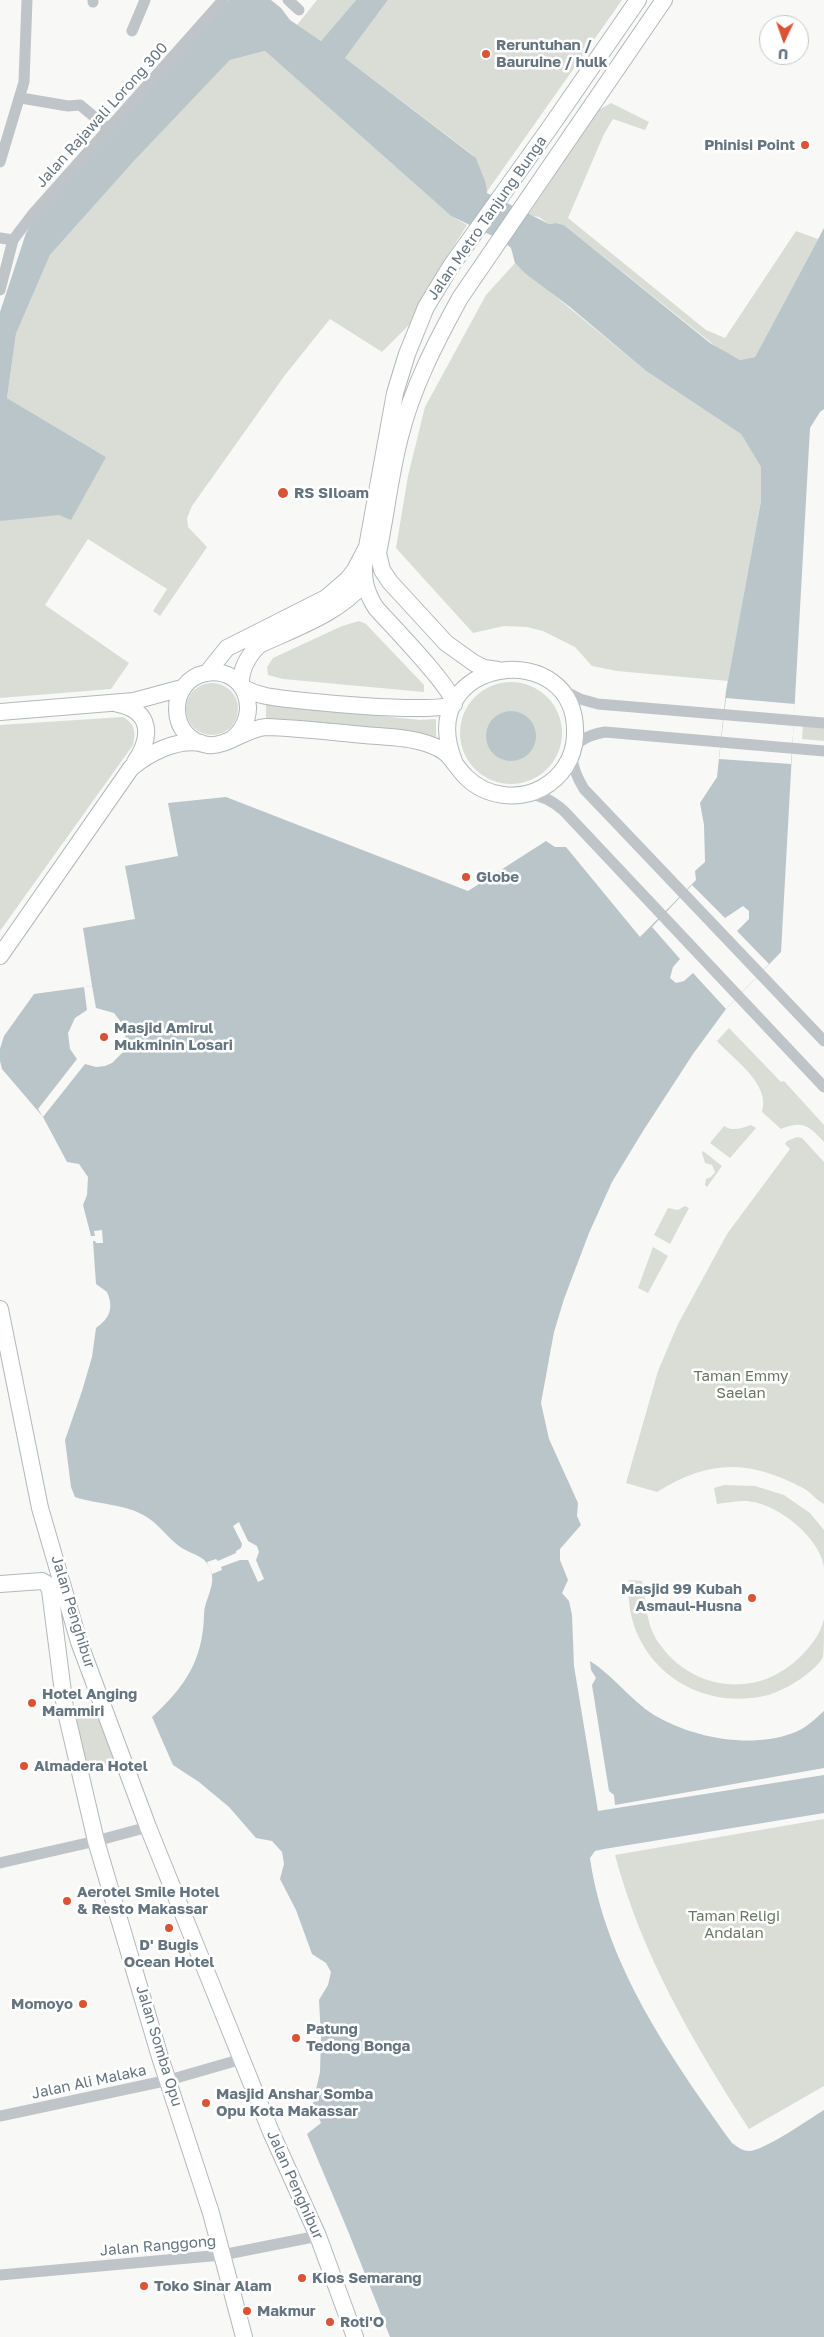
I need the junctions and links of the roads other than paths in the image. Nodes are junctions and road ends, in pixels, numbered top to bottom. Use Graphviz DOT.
graph roads {
  1 [pos="27,0"];
  2 [pos="145,0"];
  3 [pos="223,0"];
  4 [pos="288,0"];
  5 [pos="638,0"];
  6 [pos="664,0"];
  7 [pos="300,10"];
  8 [pos="132,31"];
  9 [pos="21,98"];
  10 [pos="109,129"];
  11 [pos="0,162"];
  12 [pos="0,238"];
  13 [pos="13,240"];
  14 [pos="0,290"];
  15 [pos="367,547"];
  16 [pos="364,583"];
  17 [pos="498,670"];
  18 [pos="207,673"];
  19 [pos="241,686"];
  20 [pos="556,686"];
  21 [pos="182,688"];
  22 [pos="116,703"];
  23 [pos="454,704"];
  24 [pos="0,712"];
  25 [pos="824,722"];
  26 [pos="232,739"];
  27 [pos="201,743"];
  28 [pos="573,749"];
  29 [pos="824,751"];
  30 [pos="454,761"];
  31 [pos="131,768"];
  32 [pos="528,794"];
  33 [pos="0,956"];
  34 [pos="824,1041"];
  35 [pos="824,1087"];
  36 [pos="0,1310"];
  37 [pos="46,1529"];
  38 [pos="42,1581"];
  39 [pos="0,1584"];
  40 [pos="148,1827"];
  41 [pos="96,1841"];
  42 [pos="0,1862"];
  43 [pos="242,2059"];
  44 [pos="169,2080"];
  45 [pos="0,2116"];
  46 [pos="318,2236"];
  47 [pos="222,2255"];
  48 [pos="0,2275"];
  49 [pos="244,2337"];
  50 [pos="355,2337"];
  1 -- 9 [label="street"];
  2 -- 8 [label="street"];
  3 -- 10 [label="street, Jalan Rajawali Lorong 300"];
  4 -- 7 [label="street"];
  5 -- 15 [label="main road, Jalan Metro Tanjung Bunga"];
  6 -- 17 [label="main road, Jalan Metro Tanjung Bunga"];
  9 -- 10 [label="street"];
  9 -- 11 [label="street"];
  10 -- 13 [label="street, Jalan Rajawali Lorong 300"];
  12 -- 13 [label="street"];
  13 -- 14 [label="street"];
  15 -- 16 [label="main road"];
  15 -- 18 [label="main road, Jalan Metro Tanjung Bunga"];
  16 -- 19 [label="main road"];
  16 -- 23 [label="main road"];
  17 -- 20 [label="main road"];
  17 -- 23 [label="main road"];
  18 -- 19 [label="main road"];
  18 -- 21 [label="main road"];
  19 -- 23 [label="main road"];
  19 -- 26 [label="main road"];
  20 -- 25 [label="street"];
  20 -- 28 [label="main road"];
  21 -- 22 [label="main road"];
  21 -- 27 [label="main road"];
  22 -- 24 [label="main road"];
  22 -- 31 [label="main road"];
  23 -- 30 [label="main road"];
  26 -- 27 [label="main road"];
  26 -- 30 [label="main road"];
  27 -- 31 [label="main road"];
  28 -- 29 [label="street"];
  28 -- 32 [label="main road"];
  28 -- 34 [label="street"];
  30 -- 32 [label="main road"];
  31 -- 33 [label="main road"];
  32 -- 35 [label="street"];
  36 -- 37 [label="main road, Jalan Penghibur"];
  37 -- 38 [label="main road, Jalan Penghibur"];
  37 -- 40 [label="main road, Jalan Penghibur"];
  38 -- 39 [label="main road"];
  38 -- 41 [label="main road, Jalan Somba Opu"];
  40 -- 41 [label="street"];
  40 -- 43 [label="main road, Jalan Penghibur"];
  41 -- 42 [label="street"];
  41 -- 44 [label="main road, Jalan Somba Opu"];
  43 -- 44 [label="street, Jalan Ali Malaka"];
  43 -- 46 [label="main road, Jalan Penghibur"];
  44 -- 45 [label="street, Jalan Ali Malaka"];
  44 -- 47 [label="main road, Jalan Somba Opu"];
  46 -- 47 [label="street, Jalan Ranggong"];
  46 -- 50 [label="main road, Jalan Penghibur"];
  47 -- 48 [label="street, Jalan Ranggong"];
  47 -- 49 [label="main road, Jalan Somba Opu"];
}
